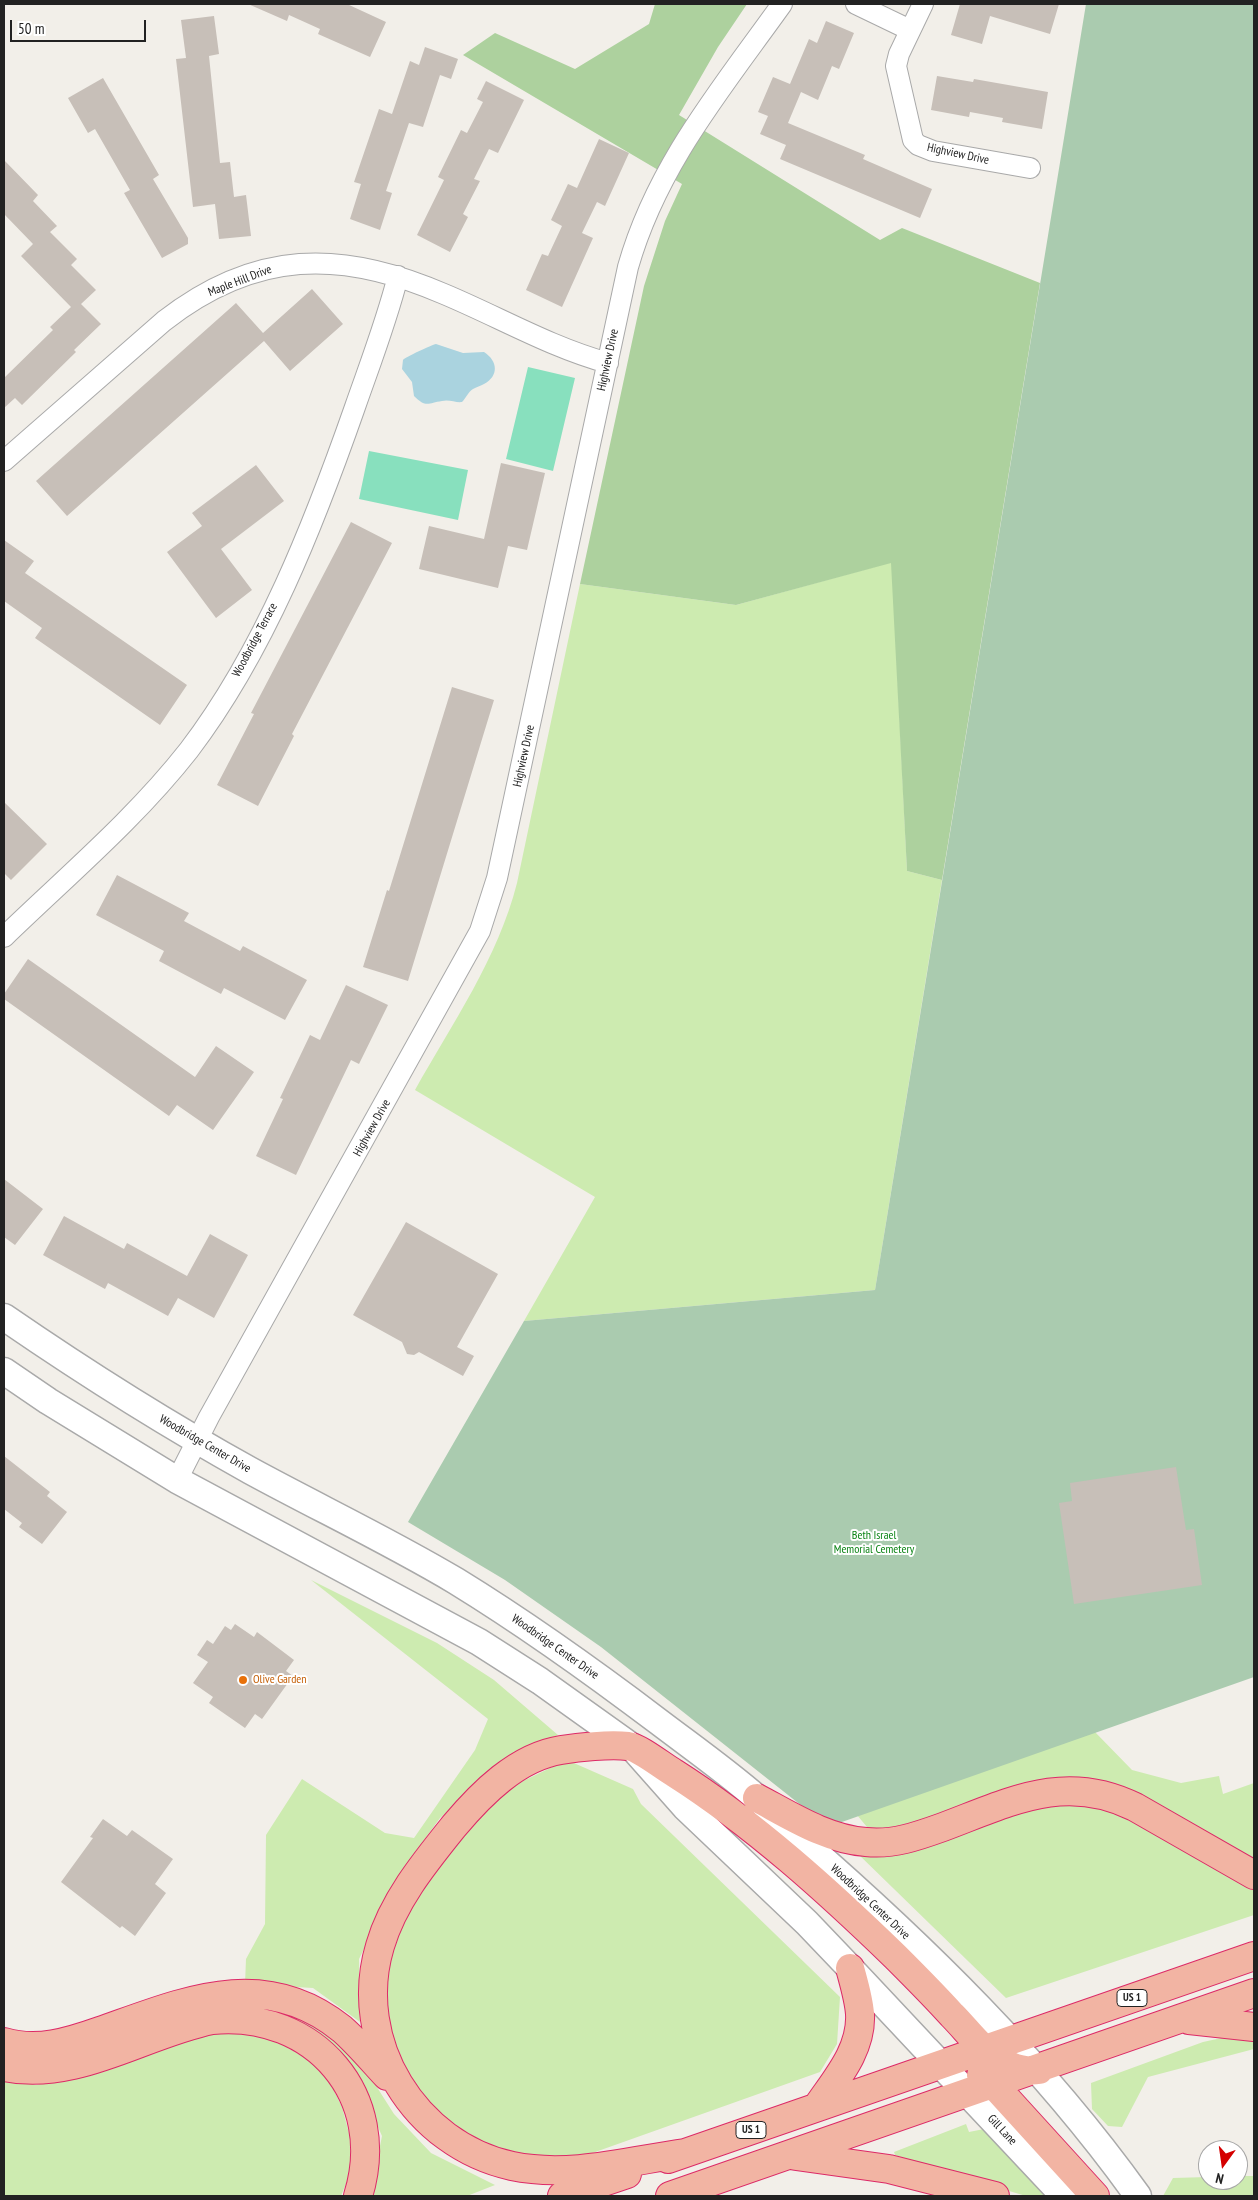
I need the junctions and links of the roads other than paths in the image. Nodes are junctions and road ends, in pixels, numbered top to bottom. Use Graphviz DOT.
graph roads {
  1 [pos="782,4"];
  2 [pos="856,4"];
  3 [pos="923,4"];
  4 [pos="910,30"];
  5 [pos="1030,168"];
  6 [pos="398,276"];
  7 [pos="608,363"];
  8 [pos="4,461"];
  9 [pos="4,937"];
  10 [pos="4,1317"];
  11 [pos="4,1371"];
  12 [pos="197,1440"];
  13 [pos="177,1480"];
  14 [pos="631,1746"];
  15 [pos="757,1798"];
  16 [pos="1254,1876"];
  17 [pos="1254,1956"];
  18 [pos="850,1968"];
  19 [pos="1254,1993"];
  20 [pos="1180,2019"];
  21 [pos="1254,2027"];
  22 [pos="1009,2039"];
  23 [pos="4,2042"];
  24 [pos="983,2048"];
  25 [pos="940,2063"];
  26 [pos="4,2067"];
  27 [pos="1039,2070"];
  28 [pos="981,2089"];
  29 [pos="405,2095"];
  30 [pos="817,2107"];
  31 [pos="686,2153"];
  32 [pos="787,2155"];
  33 [pos="358,2196"];
  34 [pos="562,2196"];
  35 [pos="670,2196"];
  36 [pos="995,2196"];
  37 [pos="1064,2196"];
  38 [pos="1095,2196"];
  39 [pos="1138,2196"];
  1 -- 7 [label="street, Highview Drive"];
  2 -- 4 [label="street"];
  3 -- 4 [label="street, Highview Drive"];
  4 -- 5 [label="street, Highview Drive"];
  6 -- 7 [label="street, Maple Hill Drive"];
  6 -- 8 [label="street, Maple Hill Drive"];
  6 -- 9 [label="street, Woodbridge Terrace"];
  7 -- 12 [label="street, Highview Drive"];
  10 -- 12 [label="street, Woodbridge Center Drive"];
  11 -- 13 [label="street"];
  12 -- 13 [label="street, Highview Drive"];
  12 -- 15 [label="street, Woodbridge Center Drive"];
  13 -- 14 [label="street"];
  14 -- 18 [label="street"];
  14 -- 24 [label="highway"];
  14 -- 29 [label="highway"];
  15 -- 16 [label="highway"];
  15 -- 22 [label="street, Woodbridge Center Drive"];
  17 -- 22 [label="highway, US 1"];
  18 -- 25 [label="street"];
  18 -- 30 [label="highway"];
  19 -- 20 [label="highway"];
  20 -- 21 [label="highway"];
  20 -- 27 [label="highway"];
  22 -- 24 [label="highway, US 1"];
  22 -- 27 [label="street, Woodbridge Center Drive"];
  23 -- 29 [label="highway"];
  24 -- 25 [label="highway, US 1"];
  24 -- 27 [label="highway"];
  25 -- 28 [label="highway"];
  25 -- 30 [label="highway, US 1"];
  26 -- 33 [label="highway"];
  27 -- 28 [label="highway"];
  27 -- 39 [label="street"];
  28 -- 32 [label="highway"];
  28 -- 37 [label="street, Gill Lane"];
  28 -- 38 [label="highway"];
  29 -- 31 [label="highway"];
  30 -- 31 [label="highway, US 1"];
  31 -- 34 [label="highway, US 1"];
  32 -- 35 [label="highway"];
  32 -- 36 [label="highway"];
}
